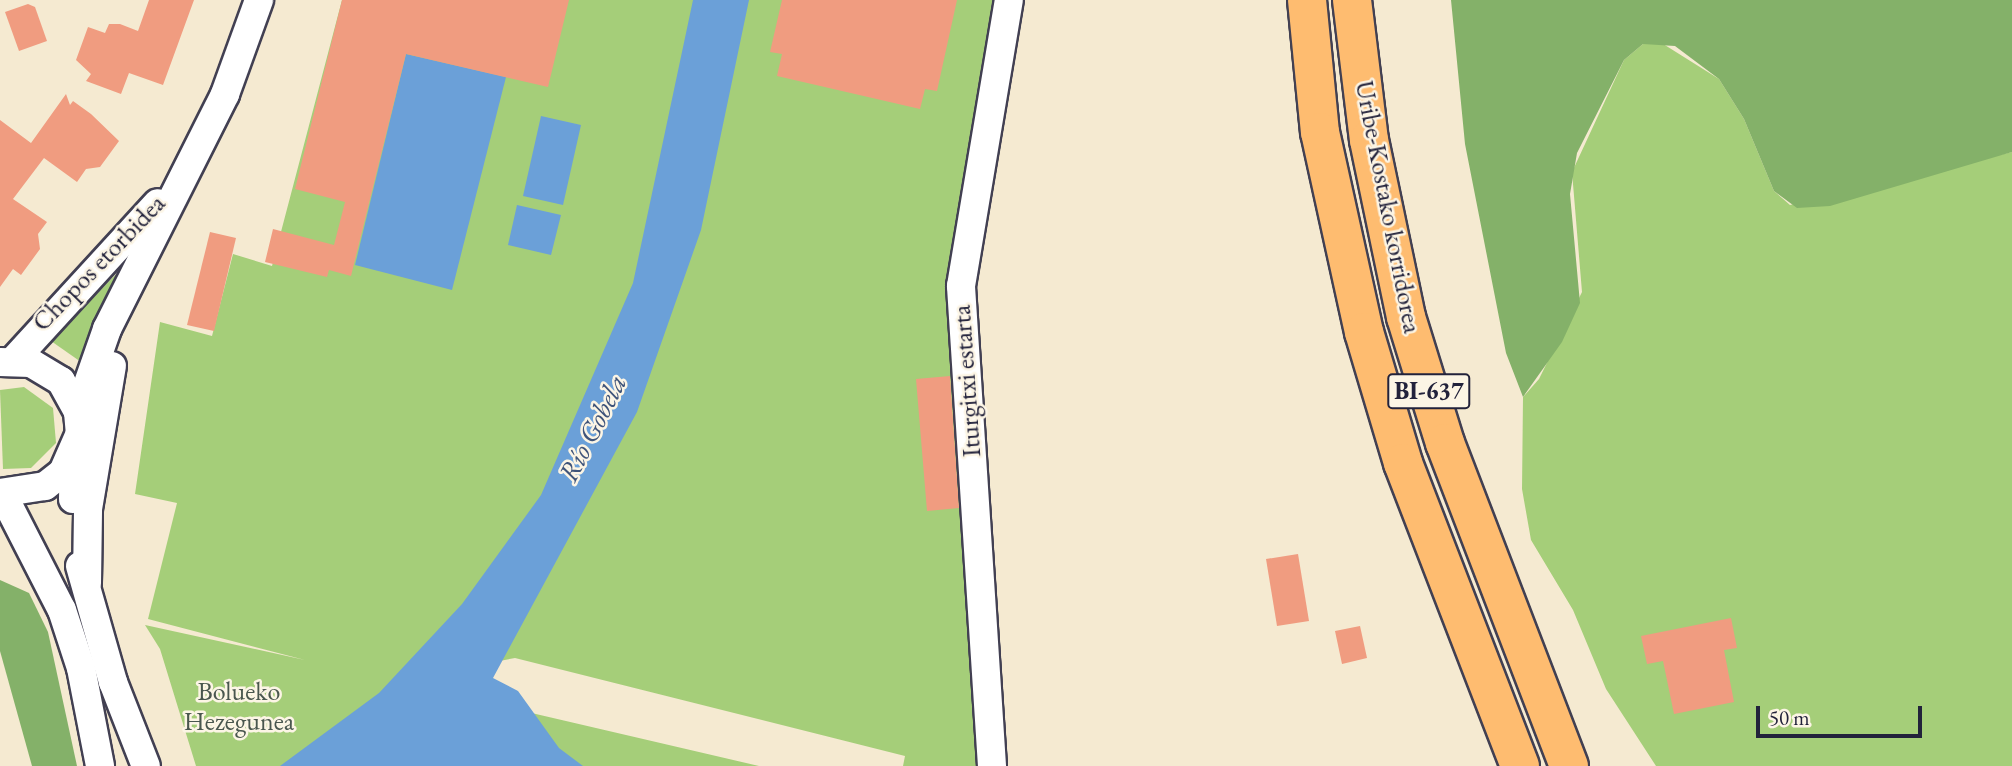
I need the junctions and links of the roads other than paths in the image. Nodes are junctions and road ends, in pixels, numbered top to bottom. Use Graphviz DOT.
graph roads {
  1 [pos="259,0"];
  2 [pos="1009,0"];
  3 [pos="1307,0"];
  4 [pos="1352,0"];
  5 [pos="188,168"];
  6 [pos="7,361"];
  7 [pos="78,412"];
  8 [pos="74,453"];
  9 [pos="1,493"];
  10 [pos="88,583"];
  11 [pos="100,766"];
  12 [pos="146,766"];
  13 [pos="992,766"];
  14 [pos="1520,766"];
  15 [pos="1569,766"];
  1 -- 5 [label="street"];
  2 -- 13 [label="street, Iturgitxi estarta"];
  3 -- 14 [label="highway, Uribe-Kostako korridorea / BI-637"];
  4 -- 15 [label="highway, Uribe-Kostako korridorea / BI-637"];
  5 -- 6 [label="street, Chopos etorbidea"];
  5 -- 7 [label="street"];
  5 -- 10 [label="street"];
  6 -- 7 [label="street"];
  7 -- 8 [label="street"];
  8 -- 9 [label="street"];
  8 -- 10 [label="street"];
  9 -- 11 [label="street"];
  10 -- 12 [label="street"];
}
